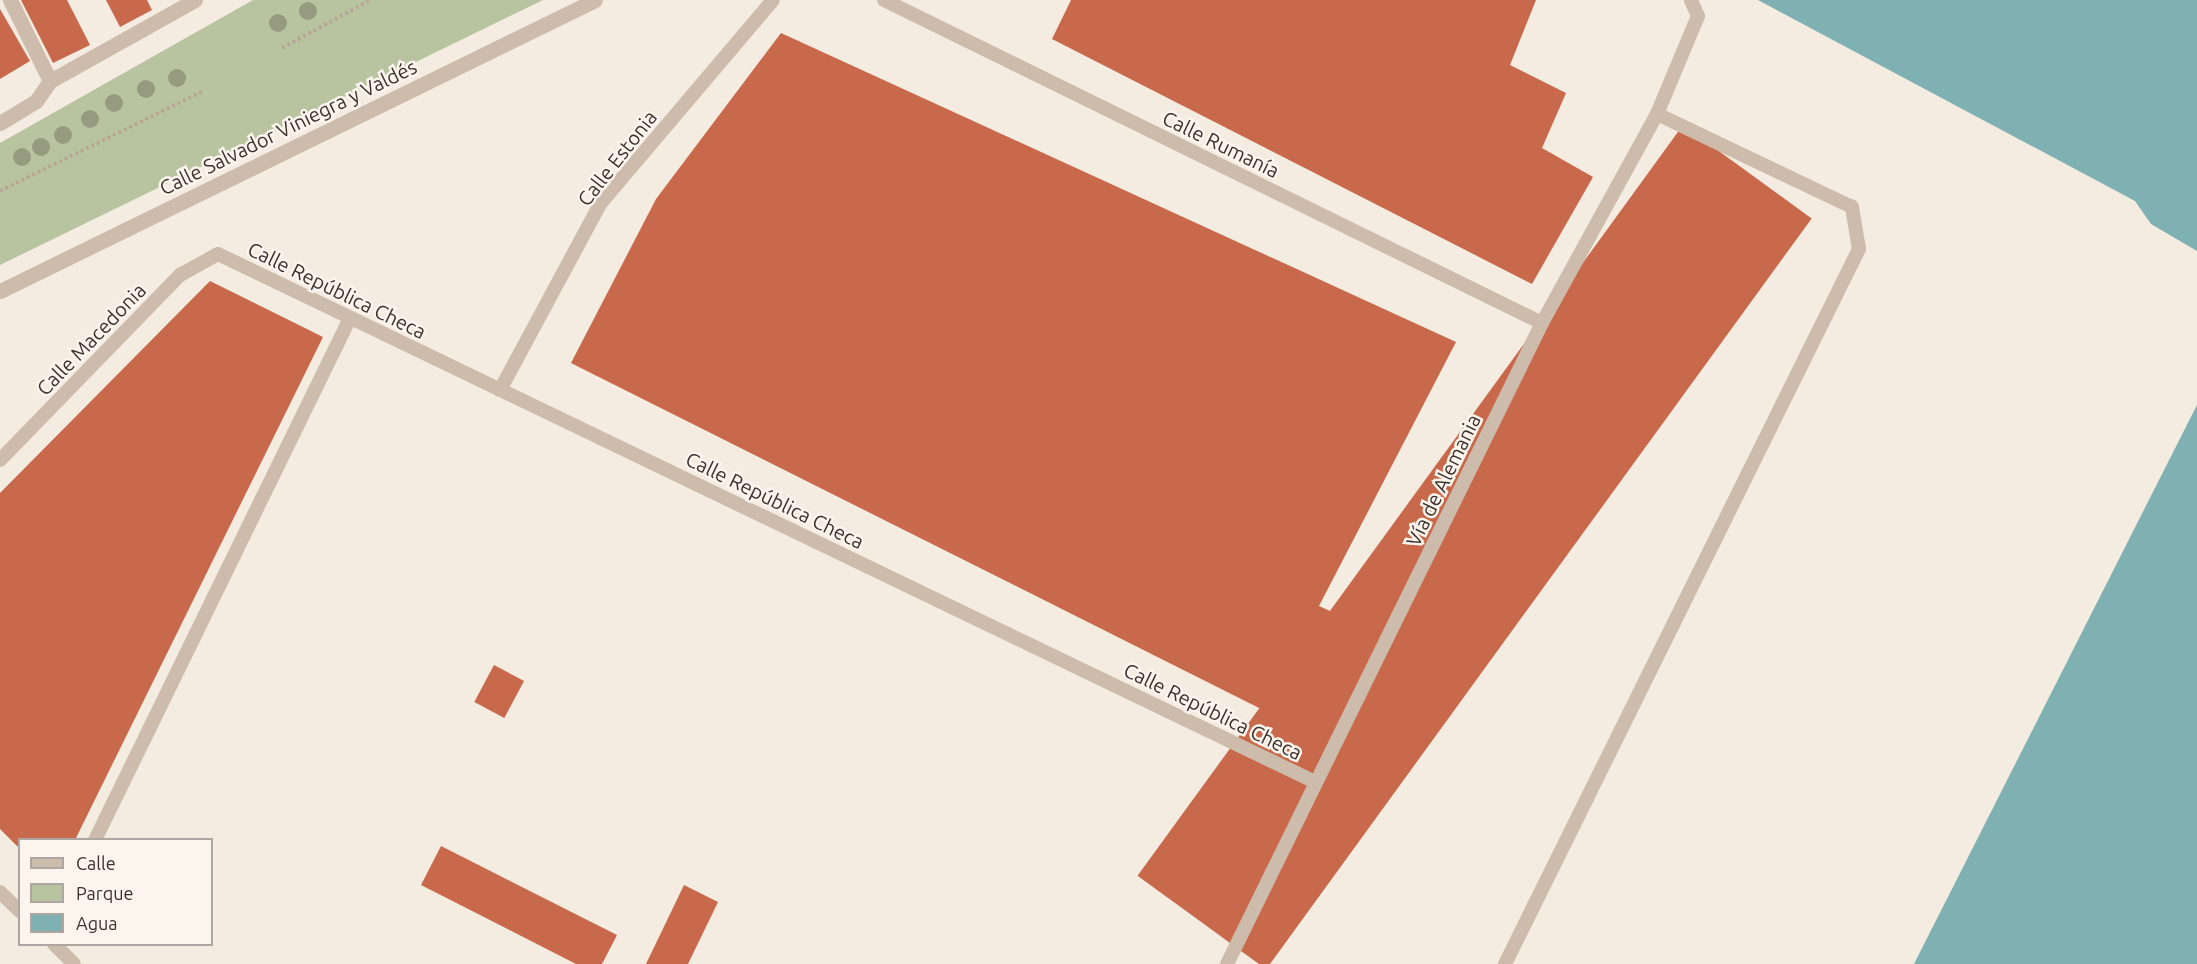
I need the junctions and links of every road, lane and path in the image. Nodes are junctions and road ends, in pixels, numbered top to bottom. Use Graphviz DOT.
graph roads {
  1 [pos="10,0"];
  2 [pos="195,0"];
  3 [pos="370,0"];
  4 [pos="595,0"];
  5 [pos="773,0"];
  6 [pos="884,0"];
  7 [pos="1691,0"];
  8 [pos="175,5"];
  9 [pos="282,48"];
  10 [pos="50,81"];
  11 [pos="203,91"];
  12 [pos="1657,114"];
  13 [pos="0,123"];
  14 [pos="0,191"];
  15 [pos="218,254"];
  16 [pos="0,291"];
  17 [pos="350,318"];
  18 [pos="1542,323"];
  19 [pos="500,390"];
  20 [pos="0,460"];
  21 [pos="1315,782"];
  22 [pos="96,838"];
  23 [pos="0,892"];
  24 [pos="18,909"];
  25 [pos="55,946"];
  26 [pos="74,964"];
  27 [pos="1227,964"];
  28 [pos="1505,964"];
  1 -- 10 [label="street"];
  2 -- 8 [label="street"];
  3 -- 9 [label="path"];
  4 -- 16 [label="street, Calle Salvador Viniegra y Valdés"];
  5 -- 19 [label="lane, Calle Estonia"];
  6 -- 18 [label="lane, Calle Rumanía"];
  7 -- 12 [label="lane, Vía de Alemania"];
  8 -- 10 [label="street"];
  10 -- 13 [label="street"];
  11 -- 14 [label="path"];
  12 -- 18 [label="lane, Vía de Alemania"];
  12 -- 28 [label="lane"];
  15 -- 17 [label="lane, Calle República Checa"];
  15 -- 20 [label="lane, Calle Macedonia"];
  17 -- 19 [label="lane, Calle República Checa"];
  17 -- 22 [label="lane"];
  18 -- 21 [label="lane, Vía de Alemania"];
  19 -- 21 [label="lane, Calle República Checa"];
  21 -- 27 [label="lane, Vía de Alemania"];
  23 -- 24 [label="lane"];
  25 -- 26 [label="lane"];
}
